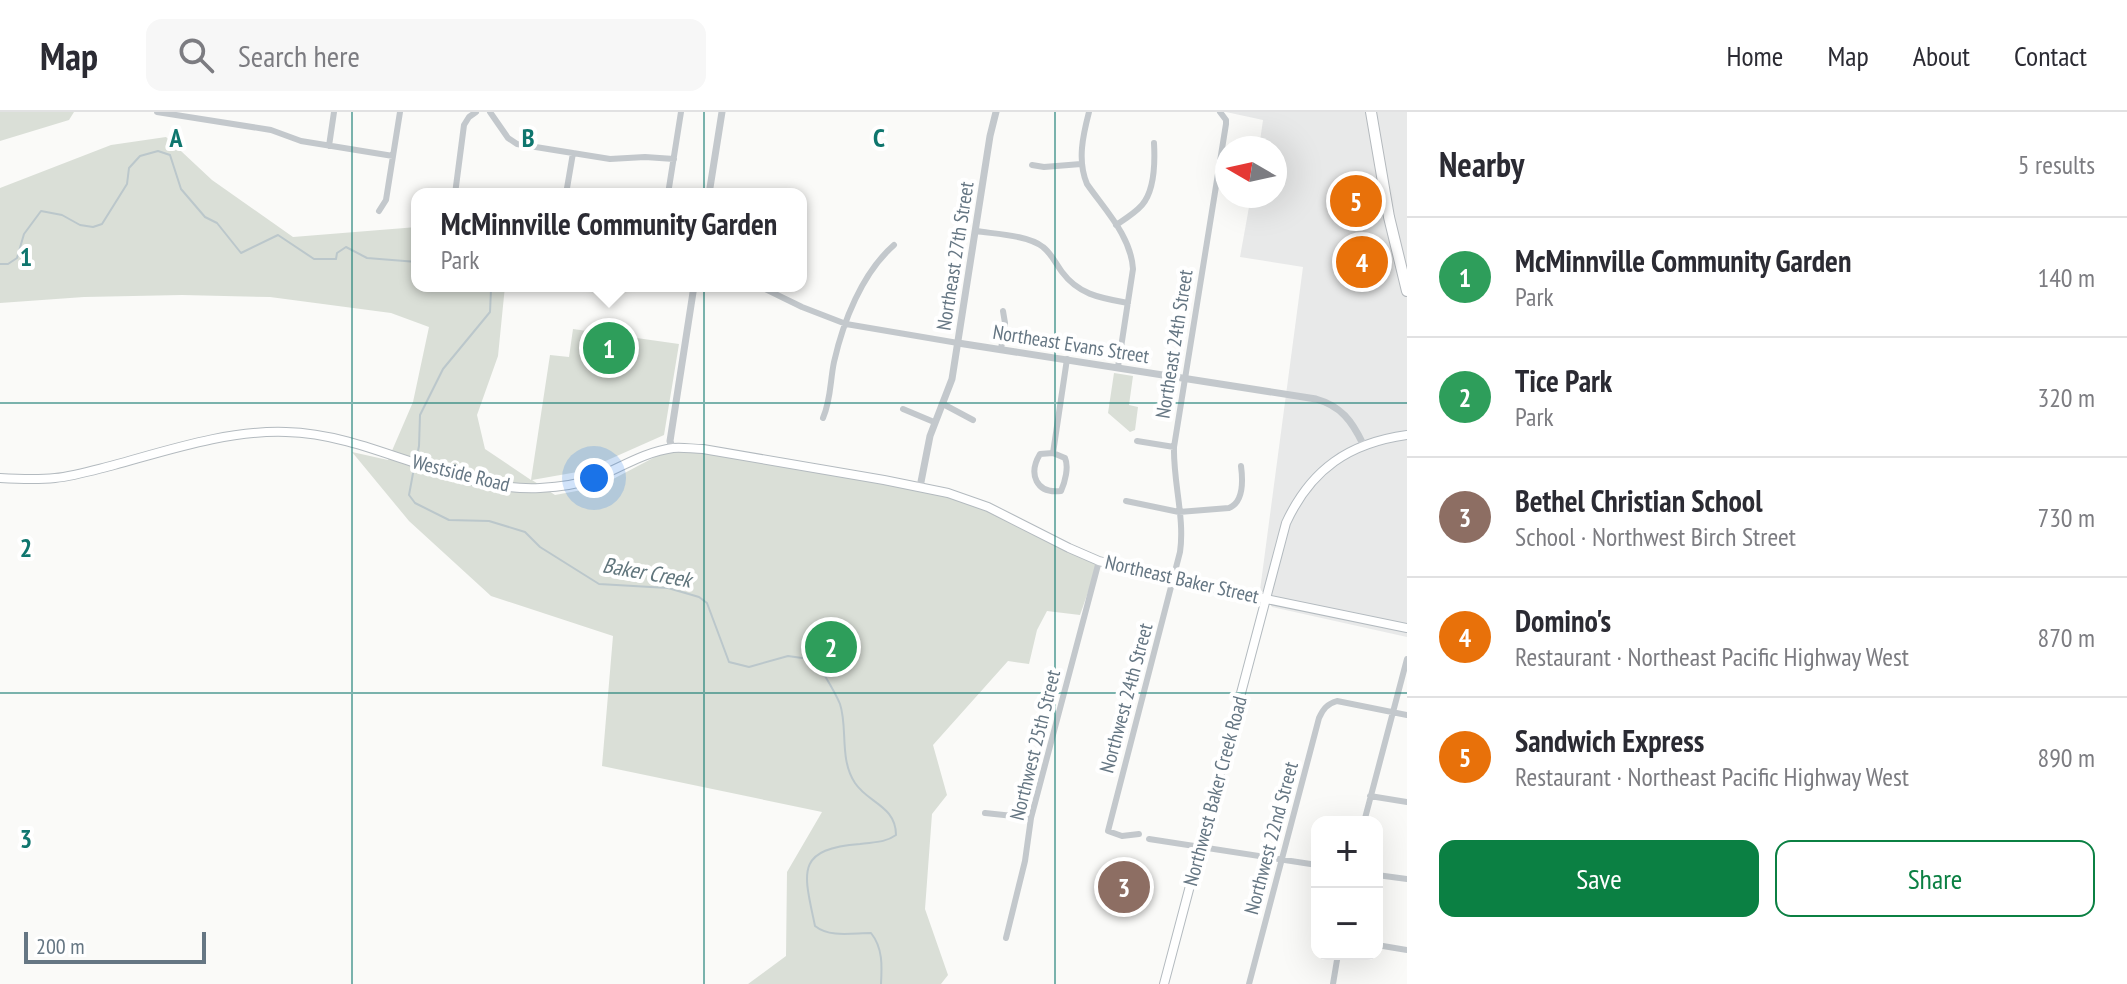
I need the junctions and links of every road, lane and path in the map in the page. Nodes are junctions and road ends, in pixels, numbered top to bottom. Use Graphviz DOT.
graph roads {
  1 [pos="157,112"];
  2 [pos="212,112"];
  3 [pos="334,112"];
  4 [pos="400,112"];
  5 [pos="476,112"];
  6 [pos="490,112"];
  7 [pos="681,112"];
  8 [pos="722,112"];
  9 [pos="996,112"];
  10 [pos="1089,112"];
  11 [pos="1371,112"];
  12 [pos="1222,114"];
  13 [pos="210,121"];
  14 [pos="1154,143"];
  15 [pos="329,146"];
  16 [pos="573,153"];
  17 [pos="393,156"];
  18 [pos="674,159"];
  19 [pos="1081,164"];
  20 [pos="1032,165"];
  21 [pos="456,188"];
  22 [pos="567,188"];
  23 [pos="669,188"];
  24 [pos="710,188"];
  25 [pos="379,211"];
  26 [pos="1116,225"];
  27 [pos="976,231"];
  28 [pos="894,245"];
  29 [pos="1407,291"];
  30 [pos="693,292"];
  31 [pos="771,292"];
  32 [pos="1128,303"];
  33 [pos="1003,311"];
  34 [pos="846,324"];
  35 [pos="958,343"];
  36 [pos="1001,349"];
  37 [pos="1067,359"];
  38 [pos="1118,367"];
  39 [pos="1184,378"];
  40 [pos="943,404"];
  41 [pos="903,409"];
  42 [pos="823,418"];
  43 [pos="973,420"];
  44 [pos="934,422"];
  45 [pos="1407,435"];
  46 [pos="1137,441"];
  47 [pos="1363,444"];
  48 [pos="1174,447"];
  49 [pos="672,448"];
  50 [pos="1053,453"];
  51 [pos="1241,466"];
  52 [pos="0,478"];
  53 [pos="920,487"];
  54 [pos="1126,501"];
  55 [pos="1179,512"];
  56 [pos="1099,561"];
  57 [pos="1174,580"];
  58 [pos="1266,598"];
  59 [pos="1407,628"];
  60 [pos="1407,659"];
  61 [pos="1393,712"];
  62 [pos="1407,715"];
  63 [pos="1370,796"];
  64 [pos="1407,802"];
  65 [pos="985,813"];
  66 [pos="1365,816"];
  67 [pos="1031,818"];
  68 [pos="1139,834"];
  69 [pos="1149,839"];
  70 [pos="1200,846"];
  71 [pos="1282,859"];
  72 [pos="1311,864"];
  73 [pos="1383,876"];
  74 [pos="1407,879"];
  75 [pos="1006,938"];
  76 [pos="1383,946"];
  77 [pos="1407,950"];
  78 [pos="1337,960"];
  79 [pos="1164,984"];
  80 [pos="1249,984"];
  81 [pos="1333,984"];
  1 -- 13 [label="street"];
  2 -- 13 [label="street"];
  3 -- 15 [label="street"];
  4 -- 17 [label="street"];
  5 -- 21 [label="street"];
  6 -- 16 [label="street"];
  7 -- 18 [label="street"];
  8 -- 24 [label="street"];
  9 -- 27 [label="street, Northeast 27th Street"];
  10 -- 19 [label="street"];
  11 -- 29 [label="highway"];
  12 -- 39 [label="street, Northeast 24th Street"];
  13 -- 15 [label="street"];
  14 -- 26 [label="street"];
  15 -- 17 [label="street"];
  16 -- 18 [label="street"];
  16 -- 22 [label="street"];
  17 -- 25 [label="street"];
  18 -- 23 [label="street"];
  19 -- 20 [label="street"];
  19 -- 26 [label="street"];
  26 -- 32 [label="street"];
  27 -- 32 [label="street"];
  27 -- 35 [label="street, Northeast 27th Street"];
  28 -- 34 [label="street"];
  30 -- 49 [label="street"];
  31 -- 34 [label="street, Northeast Evans Street"];
  32 -- 38 [label="street"];
  33 -- 36 [label="street"];
  34 -- 35 [label="street, Northeast Evans Street"];
  34 -- 42 [label="street"];
  35 -- 36 [label="street, Northeast Evans Street"];
  35 -- 40 [label="street, Northeast 27th Street"];
  36 -- 37 [label="street, Northeast Evans Street"];
  37 -- 38 [label="street, Northeast Evans Street"];
  37 -- 50 [label="street"];
  38 -- 39 [label="street, Northeast Evans Street"];
  39 -- 47 [label="street, Northeast Evans Street"];
  39 -- 48 [label="street, Northeast 24th Street"];
  40 -- 43 [label="street"];
  40 -- 44 [label="street, Northeast 27th Street"];
  41 -- 44 [label="street"];
  44 -- 53 [label="street, Northeast 27th Street"];
  45 -- 47 [label="main road"];
  46 -- 48 [label="street"];
  47 -- 58 [label="main road, Northwest Baker Creek Road"];
  48 -- 55 [label="street, Northeast 24th Street"];
  49 -- 52 [label="main road, Westside Road"];
  49 -- 53 [label="main road, Westside Road"];
  50 -- 50 [label="street"];
  51 -- 55 [label="street"];
  53 -- 56 [label="main road, Northeast Baker Street"];
  54 -- 55 [label="street"];
  55 -- 57 [label="street, Northeast 24th Street"];
  56 -- 57 [label="main road, Northeast Baker Street"];
  56 -- 67 [label="street, Northwest 25th Street"];
  57 -- 58 [label="main road, Northeast Baker Street"];
  57 -- 68 [label="street, Northwest 24th Street"];
  58 -- 59 [label="main road, Northeast Baker Street"];
  58 -- 70 [label="main road, Northwest Baker Creek Road"];
  60 -- 61 [label="street"];
  61 -- 62 [label="street"];
  61 -- 63 [label="street"];
  61 -- 71 [label="street, Northwest 22nd Street"];
  63 -- 64 [label="street"];
  63 -- 66 [label="street"];
  65 -- 67 [label="street"];
  67 -- 75 [label="street, Northwest 25th Street"];
  69 -- 70 [label="street"];
  70 -- 71 [label="street"];
  70 -- 79 [label="main road, Northwest Baker Creek Road"];
  71 -- 72 [label="street"];
  71 -- 80 [label="street, Northwest 22nd Street"];
  73 -- 74 [label="street"];
  76 -- 77 [label="street"];
  78 -- 81 [label="street"];
}
